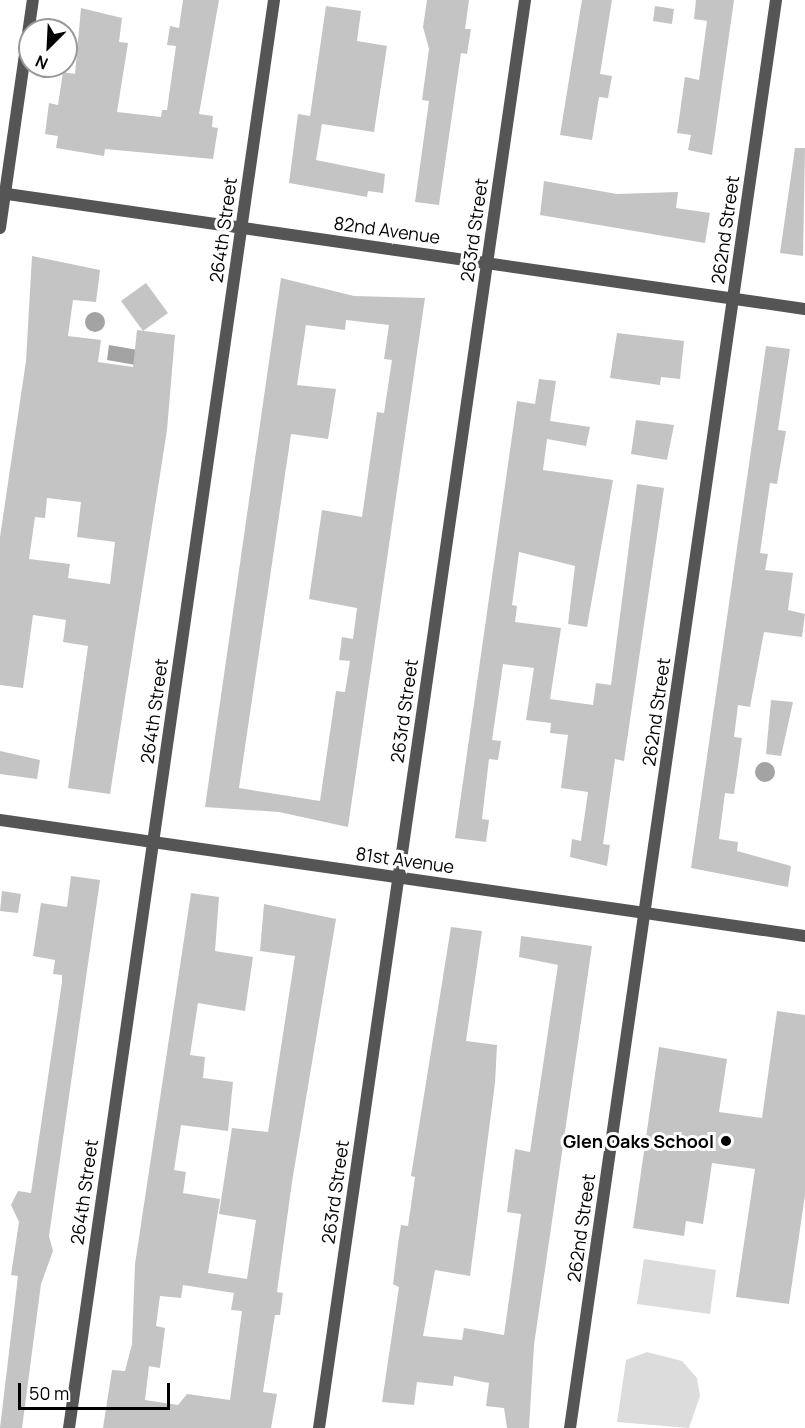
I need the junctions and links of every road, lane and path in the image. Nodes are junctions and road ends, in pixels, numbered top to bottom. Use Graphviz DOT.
graph roads {
  1 [pos="33,0"];
  2 [pos="274,0"];
  3 [pos="525,0"];
  4 [pos="776,0"];
  5 [pos="2,193"];
  6 [pos="242,227"];
  7 [pos="0,228"];
  8 [pos="488,263"];
  9 [pos="733,299"];
  10 [pos="805,309"];
  11 [pos="0,820"];
  12 [pos="153,842"];
  13 [pos="399,877"];
  14 [pos="645,914"];
  15 [pos="805,936"];
  16 [pos="69,1428"];
  17 [pos="319,1428"];
  18 [pos="570,1428"];
  1 -- 5 [label="street"];
  2 -- 6 [label="street, 264th Street"];
  3 -- 8 [label="street, 263rd Street"];
  4 -- 9 [label="street, 262nd Street"];
  5 -- 6 [label="street, 82nd Avenue"];
  5 -- 7 [label="street"];
  6 -- 8 [label="street, 82nd Avenue"];
  6 -- 12 [label="street, 264th Street"];
  8 -- 9 [label="street, 82nd Avenue"];
  8 -- 13 [label="street, 263rd Street"];
  9 -- 10 [label="street, 82nd Avenue"];
  9 -- 14 [label="street, 262nd Street"];
  11 -- 12 [label="street, 81st Avenue"];
  12 -- 13 [label="street, 81st Avenue"];
  12 -- 16 [label="street, 264th Street"];
  13 -- 14 [label="street, 81st Avenue"];
  13 -- 17 [label="street, 263rd Street"];
  14 -- 15 [label="street, 81st Avenue"];
  14 -- 18 [label="street, 262nd Street"];
}
